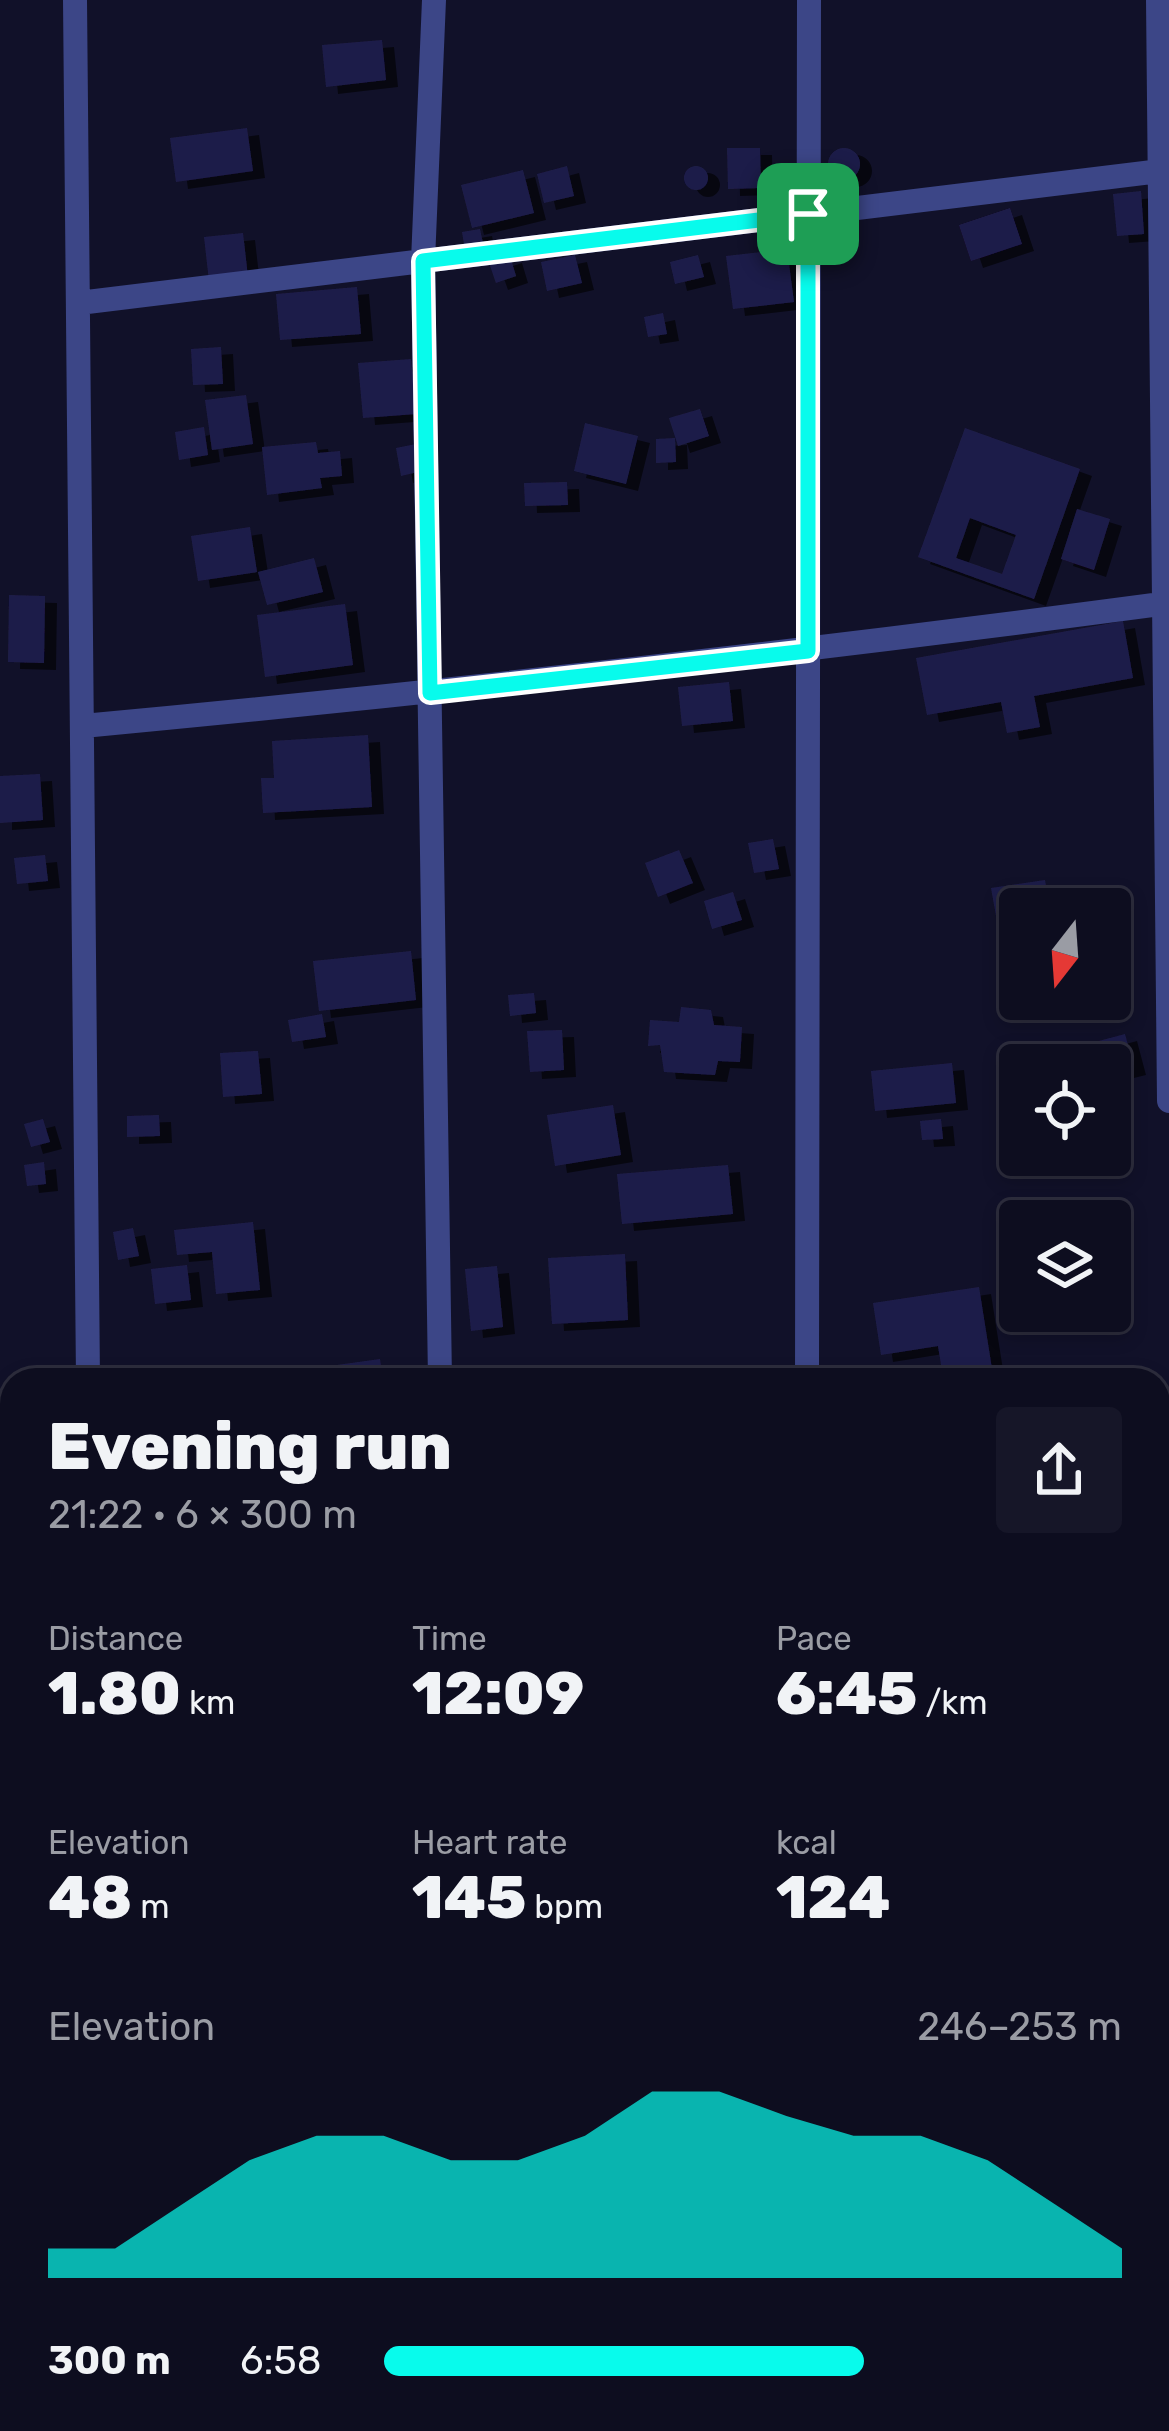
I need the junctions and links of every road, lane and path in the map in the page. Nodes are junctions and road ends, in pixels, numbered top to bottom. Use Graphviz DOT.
graph roads {
  1 [pos="75,0"];
  2 [pos="434,0"];
  3 [pos="809,0"];
  4 [pos="1157,0"];
  5 [pos="1164,170"];
  6 [pos="808,214"];
  7 [pos="423,261"];
  8 [pos="79,303"];
  9 [pos="1166,603"];
  10 [pos="808,651"];
  11 [pos="430,693"];
  12 [pos="83,726"];
  13 [pos="1169,1101"];
  14 [pos="88,1368"];
  15 [pos="440,1368"];
  16 [pos="807,1368"];
  1 -- 8 [label="street"];
  2 -- 7 [label="street"];
  3 -- 6 [label="street"];
  4 -- 5 [label="street"];
  5 -- 6 [label="street"];
  5 -- 9 [label="street"];
  6 -- 7 [label="street"];
  6 -- 10 [label="street"];
  7 -- 8 [label="street"];
  7 -- 11 [label="street"];
  8 -- 12 [label="street"];
  9 -- 10 [label="street"];
  9 -- 13 [label="street"];
  10 -- 11 [label="street"];
  10 -- 16 [label="street"];
  11 -- 12 [label="street"];
  11 -- 15 [label="street"];
  12 -- 14 [label="street"];
}
